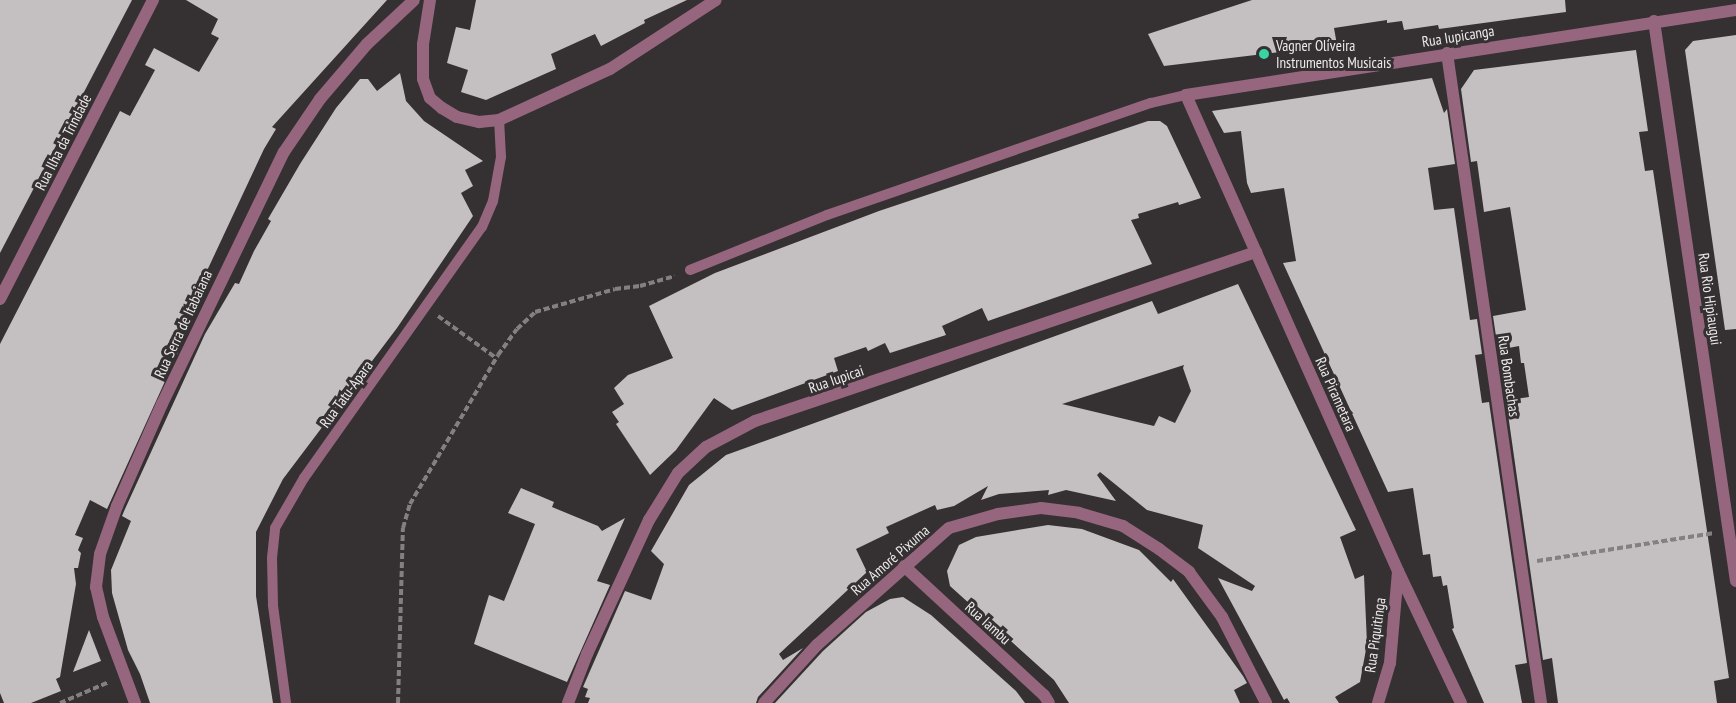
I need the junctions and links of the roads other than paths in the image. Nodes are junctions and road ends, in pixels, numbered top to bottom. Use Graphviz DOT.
graph roads {
  1 [pos="153,0"];
  2 [pos="414,0"];
  3 [pos="430,0"];
  4 [pos="716,0"];
  5 [pos="1736,10"];
  6 [pos="1654,21"];
  7 [pos="1447,53"];
  8 [pos="1186,95"];
  9 [pos="499,120"];
  10 [pos="1256,252"];
  11 [pos="690,270"];
  12 [pos="0,298"];
  13 [pos="904,566"];
  14 [pos="1398,571"];
  15 [pos="1736,581"];
  16 [pos="135,703"];
  17 [pos="286,703"];
  18 [pos="568,703"];
  19 [pos="764,703"];
  20 [pos="1049,703"];
  21 [pos="1266,703"];
  22 [pos="1378,703"];
  23 [pos="1461,703"];
  24 [pos="1541,703"];
  1 -- 12 [label="street, Rua Ilha da Trindade"];
  2 -- 16 [label="street, Rua Serra de Itabaiana"];
  3 -- 9 [label="street"];
  4 -- 9 [label="street"];
  5 -- 6 [label="street, Rua Iupicanga"];
  6 -- 7 [label="street, Rua Iupicanga"];
  6 -- 15 [label="street, Rua Rio Hipiaugui"];
  7 -- 8 [label="street, Rua Iupicanga"];
  7 -- 24 [label="street, Rua Bombachas"];
  8 -- 10 [label="street, Rua Pirametara"];
  8 -- 11 [label="lane"];
  9 -- 17 [label="lane, Rua Tatu-Apara"];
  10 -- 14 [label="street, Rua Pirametara"];
  10 -- 18 [label="street, Rua Iupicai"];
  13 -- 19 [label="street, Rua Amoré Pixuma"];
  13 -- 20 [label="street, Rua Iambu"];
  13 -- 21 [label="street, Rua Amoré Pixuma"];
  14 -- 22 [label="street, Rua Piquitinga"];
  14 -- 23 [label="street, Rua Pirametara"];
}
